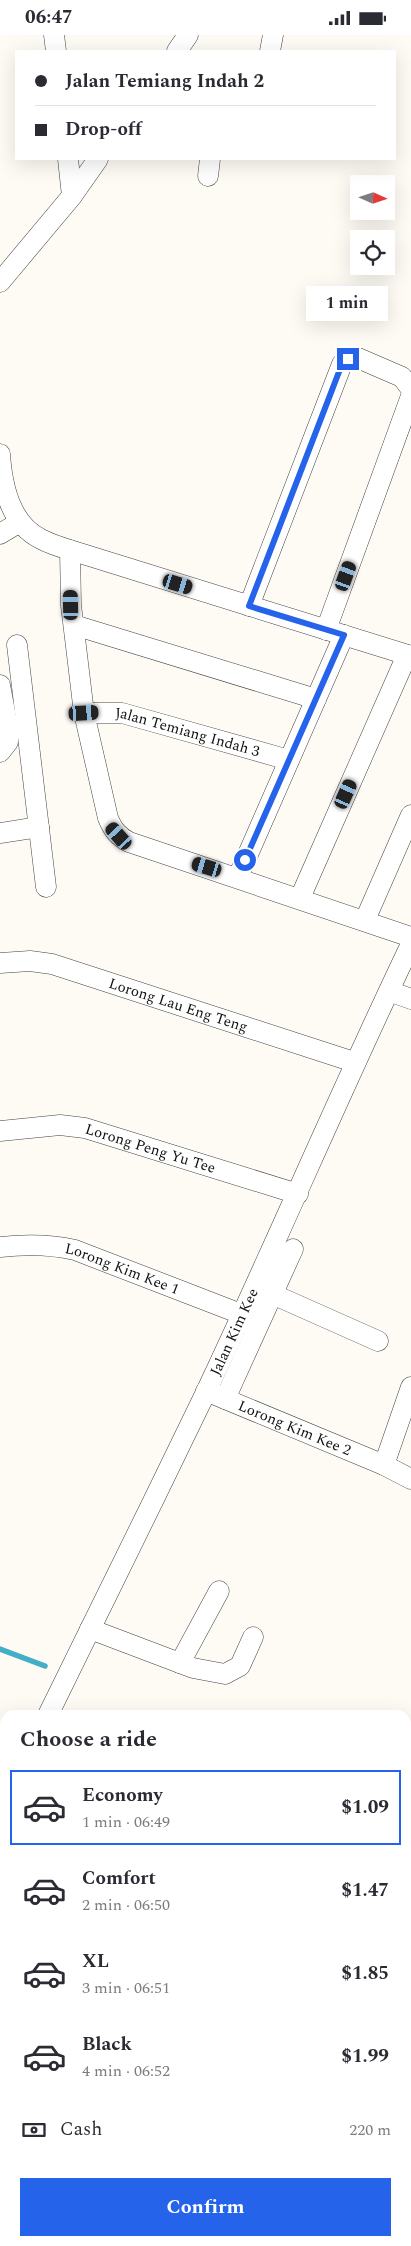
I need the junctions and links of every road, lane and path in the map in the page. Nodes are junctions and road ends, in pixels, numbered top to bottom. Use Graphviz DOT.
graph roads {
  1 [pos="54,35"];
  2 [pos="188,35"];
  3 [pos="273,35"];
  4 [pos="56,50"];
  5 [pos="178,50"];
  6 [pos="270,50"];
  7 [pos="68,160"];
  8 [pos="97,160"];
  9 [pos="72,196"];
  10 [pos="0,282"];
  11 [pos="410,390"];
  12 [pos="0,454"];
  13 [pos="20,522"];
  14 [pos="0,534"];
  15 [pos="70,551"];
  16 [pos="249,606"];
  17 [pos="74,625"];
  18 [pos="335,632"];
  19 [pos="8,646"];
  20 [pos="409,655"];
  21 [pos="0,685"];
  22 [pos="316,699"];
  23 [pos="84,713"];
  24 [pos="0,752"];
  25 [pos="289,761"];
  26 [pos="411,815"];
  27 [pos="39,827"];
  28 [pos="0,833"];
  29 [pos="238,877"];
  30 [pos="46,887"];
  31 [pos="300,898"];
  32 [pos="365,920"];
  33 [pos="411,937"];
  34 [pos="411,944"];
  35 [pos="0,963"];
  36 [pos="389,991"];
  37 [pos="411,999"];
  38 [pos="354,1062"];
  39 [pos="0,1131"];
  40 [pos="298,1193"];
  41 [pos="0,1247"];
  42 [pos="293,1249"];
  43 [pos="254,1286"];
  44 [pos="274,1295"];
  45 [pos="241,1314"];
  46 [pos="378,1341"];
  47 [pos="411,1387"];
  48 [pos="206,1391"];
  49 [pos="225,1399"];
  50 [pos="384,1465"];
  51 [pos="411,1479"];
  52 [pos="219,1591"];
  53 [pos="90,1629"];
  54 [pos="254,1637"];
  55 [pos="180,1663"];
  56 [pos="50,1710"];
  1 -- 4 [label="street"];
  2 -- 5 [label="street"];
  3 -- 6 [label="street"];
  7 -- 9 [label="street"];
  8 -- 9 [label="street"];
  9 -- 10 [label="street"];
  11 -- 16 [label="street"];
  11 -- 18 [label="street"];
  12 -- 13 [label="street"];
  13 -- 14 [label="street"];
  13 -- 15 [label="street"];
  15 -- 16 [label="street"];
  15 -- 17 [label="street"];
  16 -- 18 [label="street"];
  17 -- 22 [label="street"];
  17 -- 23 [label="street"];
  18 -- 20 [label="street"];
  18 -- 22 [label="street"];
  19 -- 27 [label="street"];
  20 -- 31 [label="street"];
  21 -- 24 [label="street"];
  22 -- 25 [label="street"];
  23 -- 25 [label="street, Jalan Temiang Indah 3"];
  23 -- 29 [label="street"];
  25 -- 29 [label="street"];
  26 -- 32 [label="street"];
  27 -- 28 [label="street"];
  27 -- 30 [label="street"];
  29 -- 31 [label="street"];
  31 -- 32 [label="street"];
  32 -- 33 [label="street"];
  34 -- 36 [label="street, Jalan Kim Kee"];
  35 -- 38 [label="street, Lorong Lau Eng Teng"];
  36 -- 37 [label="street"];
  36 -- 38 [label="street, Jalan Kim Kee"];
  38 -- 40 [label="street, Jalan Kim Kee"];
  39 -- 40 [label="street, Lorong Peng Yu Tee"];
  40 -- 43 [label="street, Jalan Kim Kee"];
  41 -- 45 [label="street, Lorong Kim Kee 1"];
  42 -- 44 [label="street"];
  43 -- 44 [label="street"];
  43 -- 45 [label="street, Jalan Kim Kee"];
  44 -- 46 [label="street"];
  44 -- 49 [label="street"];
  45 -- 48 [label="street, Jalan Kim Kee"];
  47 -- 50 [label="street"];
  48 -- 49 [label="street, Lorong Kim Kee 2"];
  48 -- 53 [label="street, Jalan Kim Kee"];
  49 -- 50 [label="street, Lorong Kim Kee 2"];
  50 -- 51 [label="street, Lorong Kim Kee 2"];
  52 -- 55 [label="street"];
  53 -- 55 [label="street"];
  53 -- 56 [label="street, Jalan Kim Kee"];
  54 -- 55 [label="street"];
}
